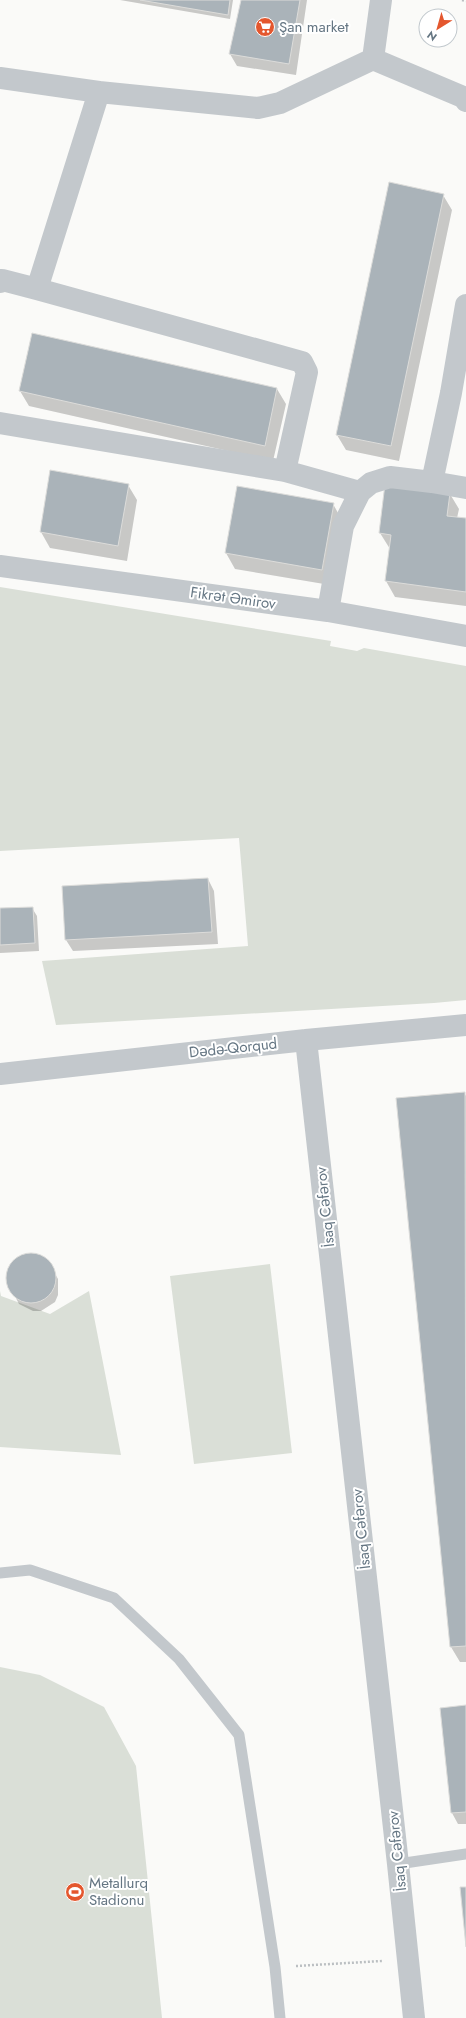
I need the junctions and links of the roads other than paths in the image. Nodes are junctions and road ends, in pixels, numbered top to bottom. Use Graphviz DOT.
graph roads {
  1 [pos="381,0"];
  2 [pos="373,59"];
  3 [pos="0,78"];
  4 [pos="98,92"];
  5 [pos="466,101"];
  6 [pos="0,282"];
  7 [pos="38,289"];
  8 [pos="466,306"];
  9 [pos="0,423"];
  10 [pos="285,471"];
  11 [pos="432,482"];
  12 [pos="466,488"];
  13 [pos="360,492"];
  14 [pos="0,566"];
  15 [pos="328,611"];
  16 [pos="466,636"];
  17 [pos="466,1025"];
  18 [pos="306,1040"];
  19 [pos="0,1074"];
  20 [pos="0,1573"];
  21 [pos="466,1854"];
  22 [pos="398,1864"];
  23 [pos="280,2018"];
  24 [pos="414,2018"];
  1 -- 2 [label="street"];
  2 -- 4 [label="street"];
  2 -- 5 [label="street"];
  3 -- 4 [label="street"];
  4 -- 7 [label="street"];
  6 -- 7 [label="street"];
  7 -- 10 [label="street"];
  8 -- 11 [label="street"];
  9 -- 10 [label="street"];
  10 -- 13 [label="street"];
  11 -- 12 [label="street"];
  11 -- 13 [label="street"];
  13 -- 15 [label="street"];
  14 -- 15 [label="street, Fikrət Əmirov"];
  15 -- 16 [label="street, Fikrət Əmirov"];
  17 -- 18 [label="street, Dədə-Qorqud"];
  18 -- 19 [label="street, Dədə-Qorqud"];
  18 -- 22 [label="street, İsaq Cəfərov"];
  20 -- 23 [label="lane"];
  21 -- 22 [label="lane"];
  22 -- 24 [label="street, İsaq Cəfərov"];
}
